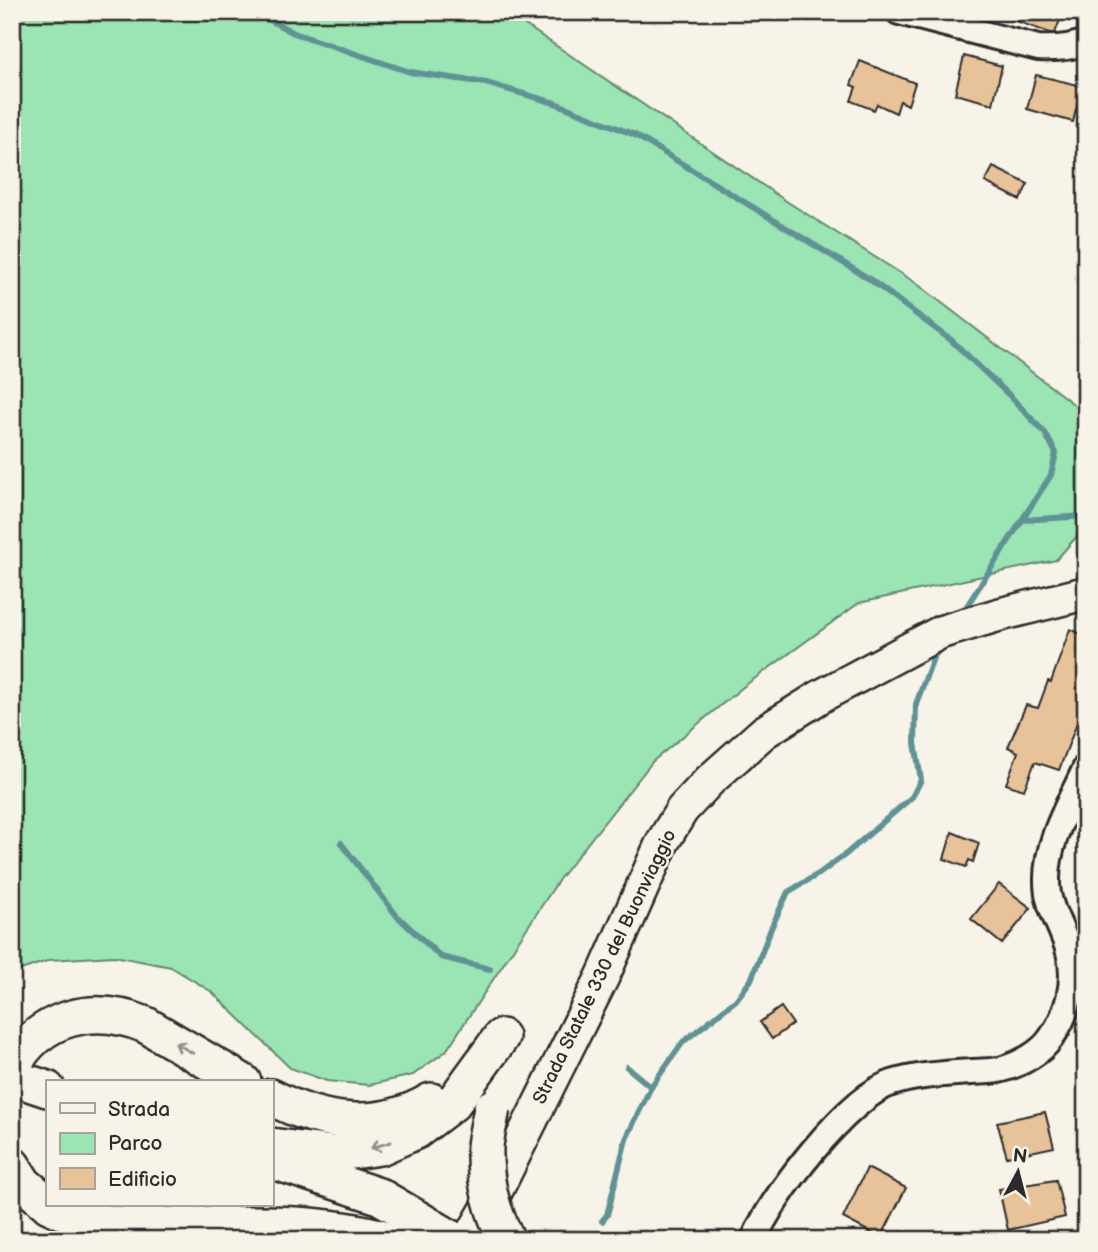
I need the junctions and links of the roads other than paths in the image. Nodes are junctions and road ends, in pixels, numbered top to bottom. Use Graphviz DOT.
graph roads {
  1 [pos="899,12"];
  2 [pos="1086,42"];
  3 [pos="1086,593"];
  4 [pos="1086,767"];
  5 [pos="501,1037"];
  6 [pos="30,1080"];
  7 [pos="240,1080"];
  8 [pos="273,1098"];
  9 [pos="273,1146"];
  10 [pos="273,1161"];
  11 [pos="12,1165"];
  12 [pos="46,1202"];
  13 [pos="51,1206"];
  14 [pos="391,1240"];
  15 [pos="454,1240"];
  16 [pos="468,1240"];
  17 [pos="507,1240"];
  18 [pos="754,1240"];
  1 -- 2 [label="street"];
  3 -- 16 [label="main road, Strada Statale 330 del Buonviaggio"];
  4 -- 18 [label="street"];
  5 -- 8 [label="highway"];
  5 -- 9 [label="highway, one-way"];
  5 -- 17 [label="highway, bridge"];
  7 -- 6 [label="highway, one-way"];
  10 -- 15 [label="highway"];
  11 -- 12 [label="highway"];
  13 -- 14 [label="highway"];
}
